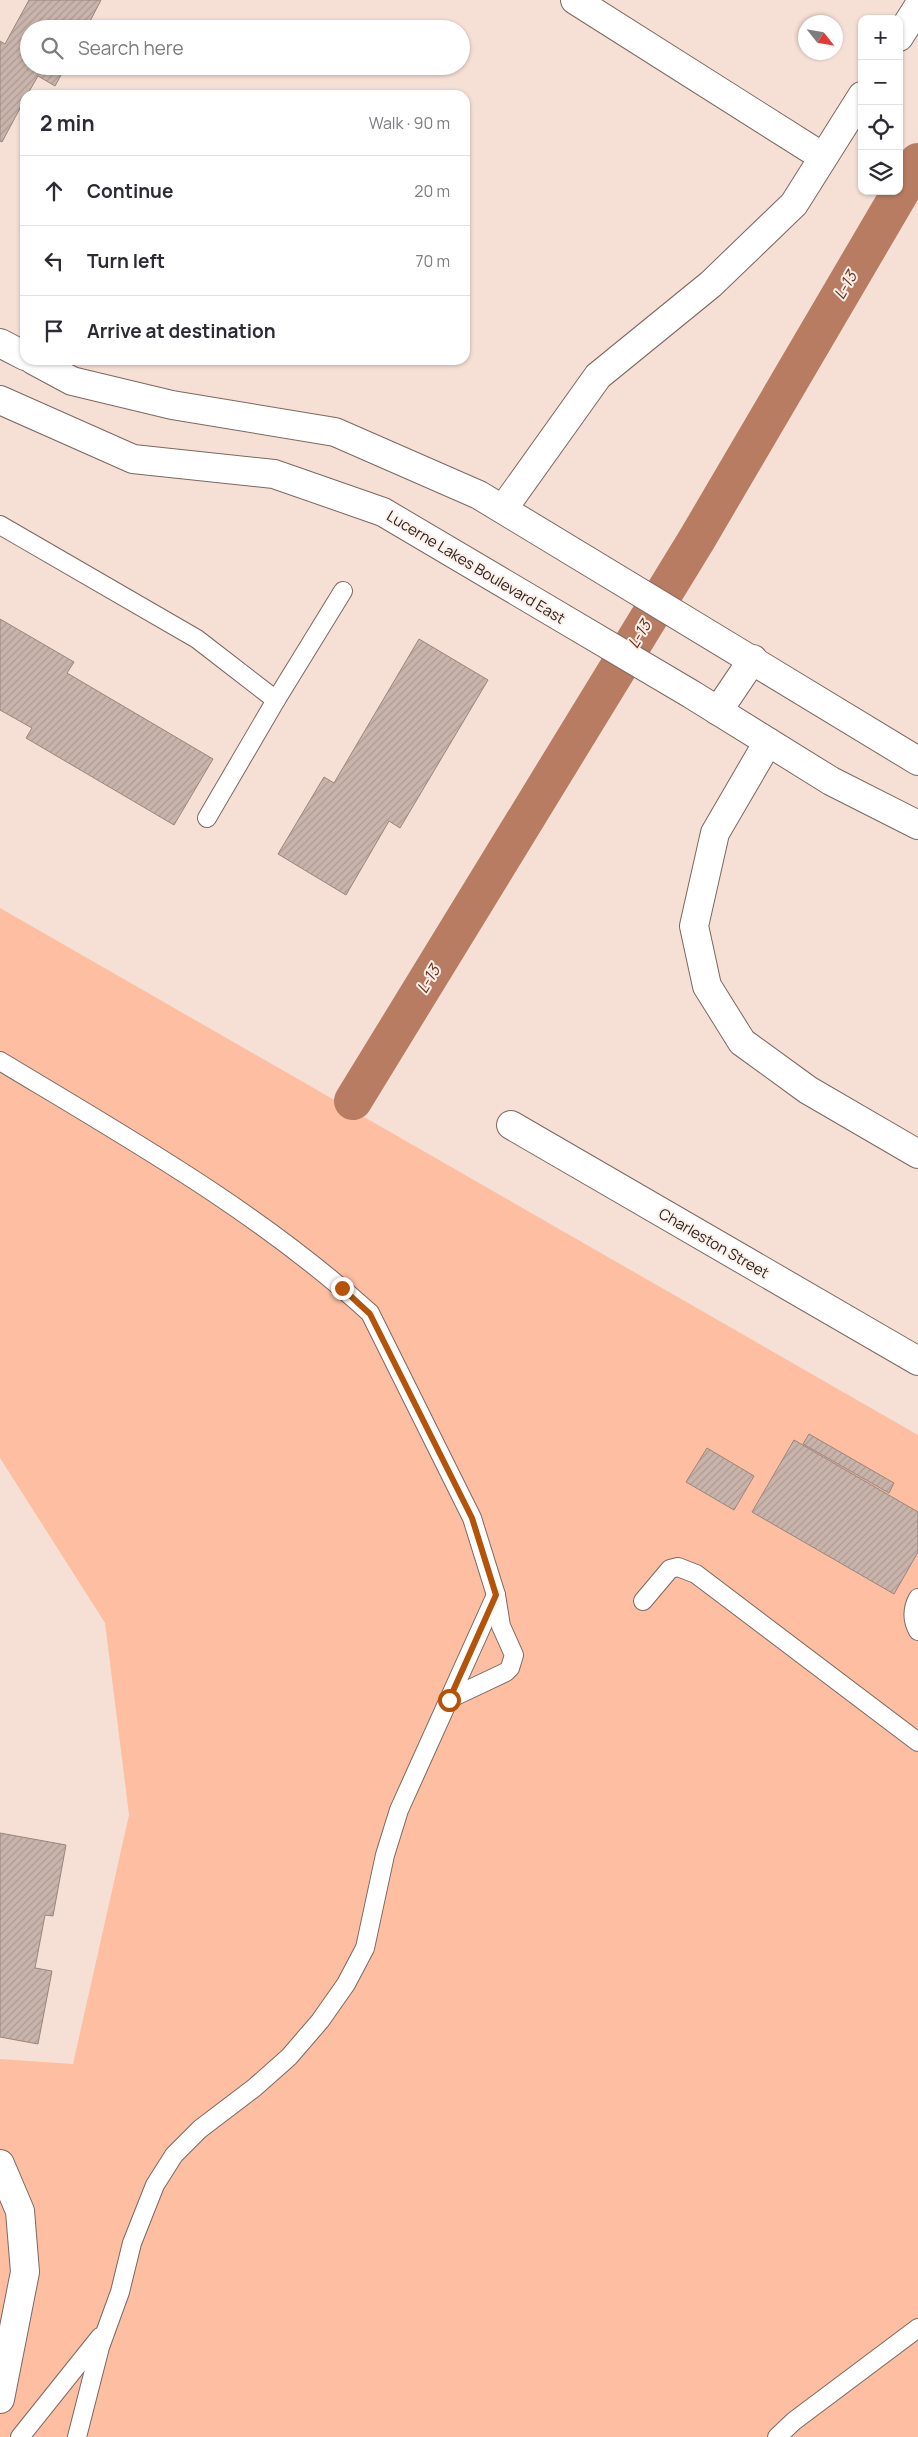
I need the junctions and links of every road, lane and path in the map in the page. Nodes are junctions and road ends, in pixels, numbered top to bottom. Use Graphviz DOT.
graph roads {
  1 [pos="575,0"];
  2 [pos="918,7"];
  3 [pos="903,31"];
  4 [pos="858,102"];
  5 [pos="824,157"];
  6 [pos="0,343"];
  7 [pos="20,353"];
  8 [pos="42,365"];
  9 [pos="0,400"];
  10 [pos="503,509"];
  11 [pos="0,525"];
  12 [pos="343,591"];
  13 [pos="753,659"];
  14 [pos="276,700"];
  15 [pos="718,711"];
  16 [pos="768,742"];
  17 [pos="918,762"];
  18 [pos="207,818"];
  19 [pos="918,825"];
  20 [pos="0,1061"];
  21 [pos="511,1125"];
  22 [pos="918,1154"];
  23 [pos="918,1361"];
  24 [pos="496,1595"];
  25 [pos="918,1598"];
  26 [pos="643,1601"];
  27 [pos="918,1631"];
  28 [pos="449,1700"];
  29 [pos="918,1742"];
  30 [pos="0,2164"];
  31 [pos="108,2327"];
  32 [pos="918,2328"];
  33 [pos="0,2399"];
  34 [pos="20,2437"];
  35 [pos="77,2437"];
  36 [pos="777,2437"];
  1 -- 5 [label="street"];
  2 -- 3 [label="street"];
  4 -- 5 [label="street"];
  5 -- 10 [label="street"];
  6 -- 7 [label="street"];
  8 -- 10 [label="street"];
  9 -- 15 [label="street, Lucerne Lakes Boulevard East"];
  10 -- 13 [label="street"];
  11 -- 14 [label="lane"];
  12 -- 14 [label="lane"];
  13 -- 15 [label="street"];
  13 -- 17 [label="street"];
  14 -- 18 [label="lane"];
  15 -- 16 [label="street, Lucerne Lakes Boulevard East"];
  16 -- 19 [label="street, Lucerne Lakes Boulevard East"];
  16 -- 22 [label="street"];
  20 -- 24 [label="lane"];
  21 -- 23 [label="street, Charleston Street"];
  24 -- 28 [label="lane"];
  24 -- 28 [label="lane"];
  25 -- 27 [label="lane"];
  26 -- 29 [label="lane"];
  28 -- 31 [label="lane"];
  30 -- 33 [label="street"];
  31 -- 34 [label="lane"];
  31 -- 35 [label="lane"];
  32 -- 36 [label="lane"];
}
